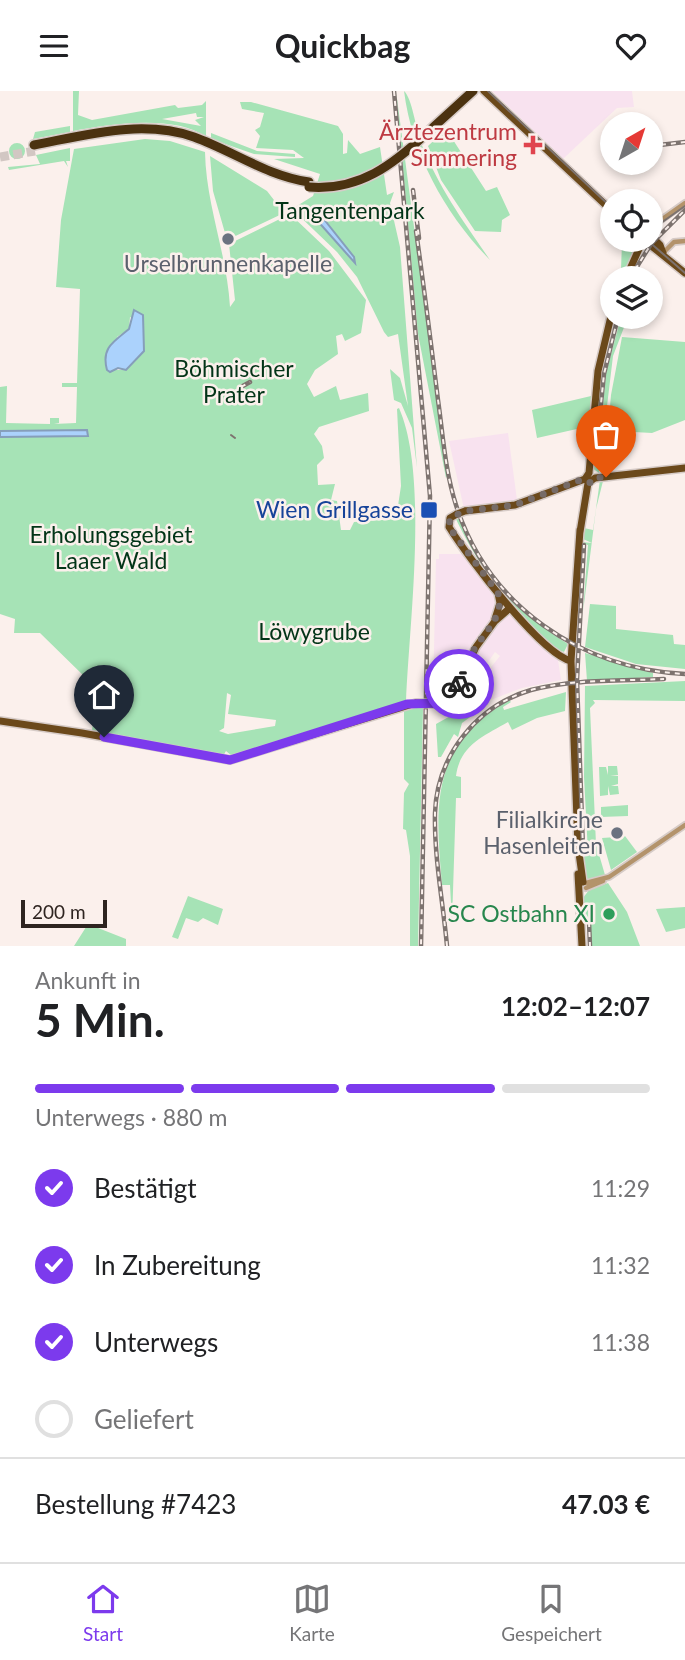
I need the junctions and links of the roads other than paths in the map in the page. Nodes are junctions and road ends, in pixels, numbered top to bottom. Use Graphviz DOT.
graph roads {
  1 [pos="466,91"];
  2 [pos="473,91"];
  3 [pos="484,91"];
  4 [pos="492,91"];
  5 [pos="35,148"];
  6 [pos="309,185"];
  7 [pos="600,193"];
  8 [pos="600,200"];
  9 [pos="685,203"];
  10 [pos="663,219"];
  11 [pos="685,241"];
  12 [pos="663,253"];
  13 [pos="685,273"];
  14 [pos="608,329"];
  15 [pos="685,467"];
  16 [pos="589,478"];
  17 [pos="574,483"];
  18 [pos="585,496"];
  19 [pos="504,608"];
  20 [pos="571,658"];
  21 [pos="0,721"];
  22 [pos="685,825"];
  23 [pos="582,886"];
  24 [pos="582,946"];
  1 -- 6 [label="highway, bridge"];
  2 -- 6 [label="highway, bridge"];
  3 -- 8 [label="main road"];
  4 -- 7 [label="main road"];
  5 -- 6 [label="highway"];
  9 -- 10 [label="street"];
  11 -- 12 [label="street"];
  12 -- 13 [label="main road"];
  14 -- 16 [label="main road"];
  15 -- 16 [label="main road"];
  16 -- 17 [label="main road"];
  16 -- 18 [label="main road"];
  17 -- 18 [label="main road"];
  17 -- 19 [label="main road"];
  18 -- 20 [label="main road"];
  19 -- 20 [label="main road"];
  19 -- 21 [label="main road, bridge"];
  20 -- 23 [label="main road"];
  22 -- 23 [label="street"];
  23 -- 24 [label="main road"];
}
